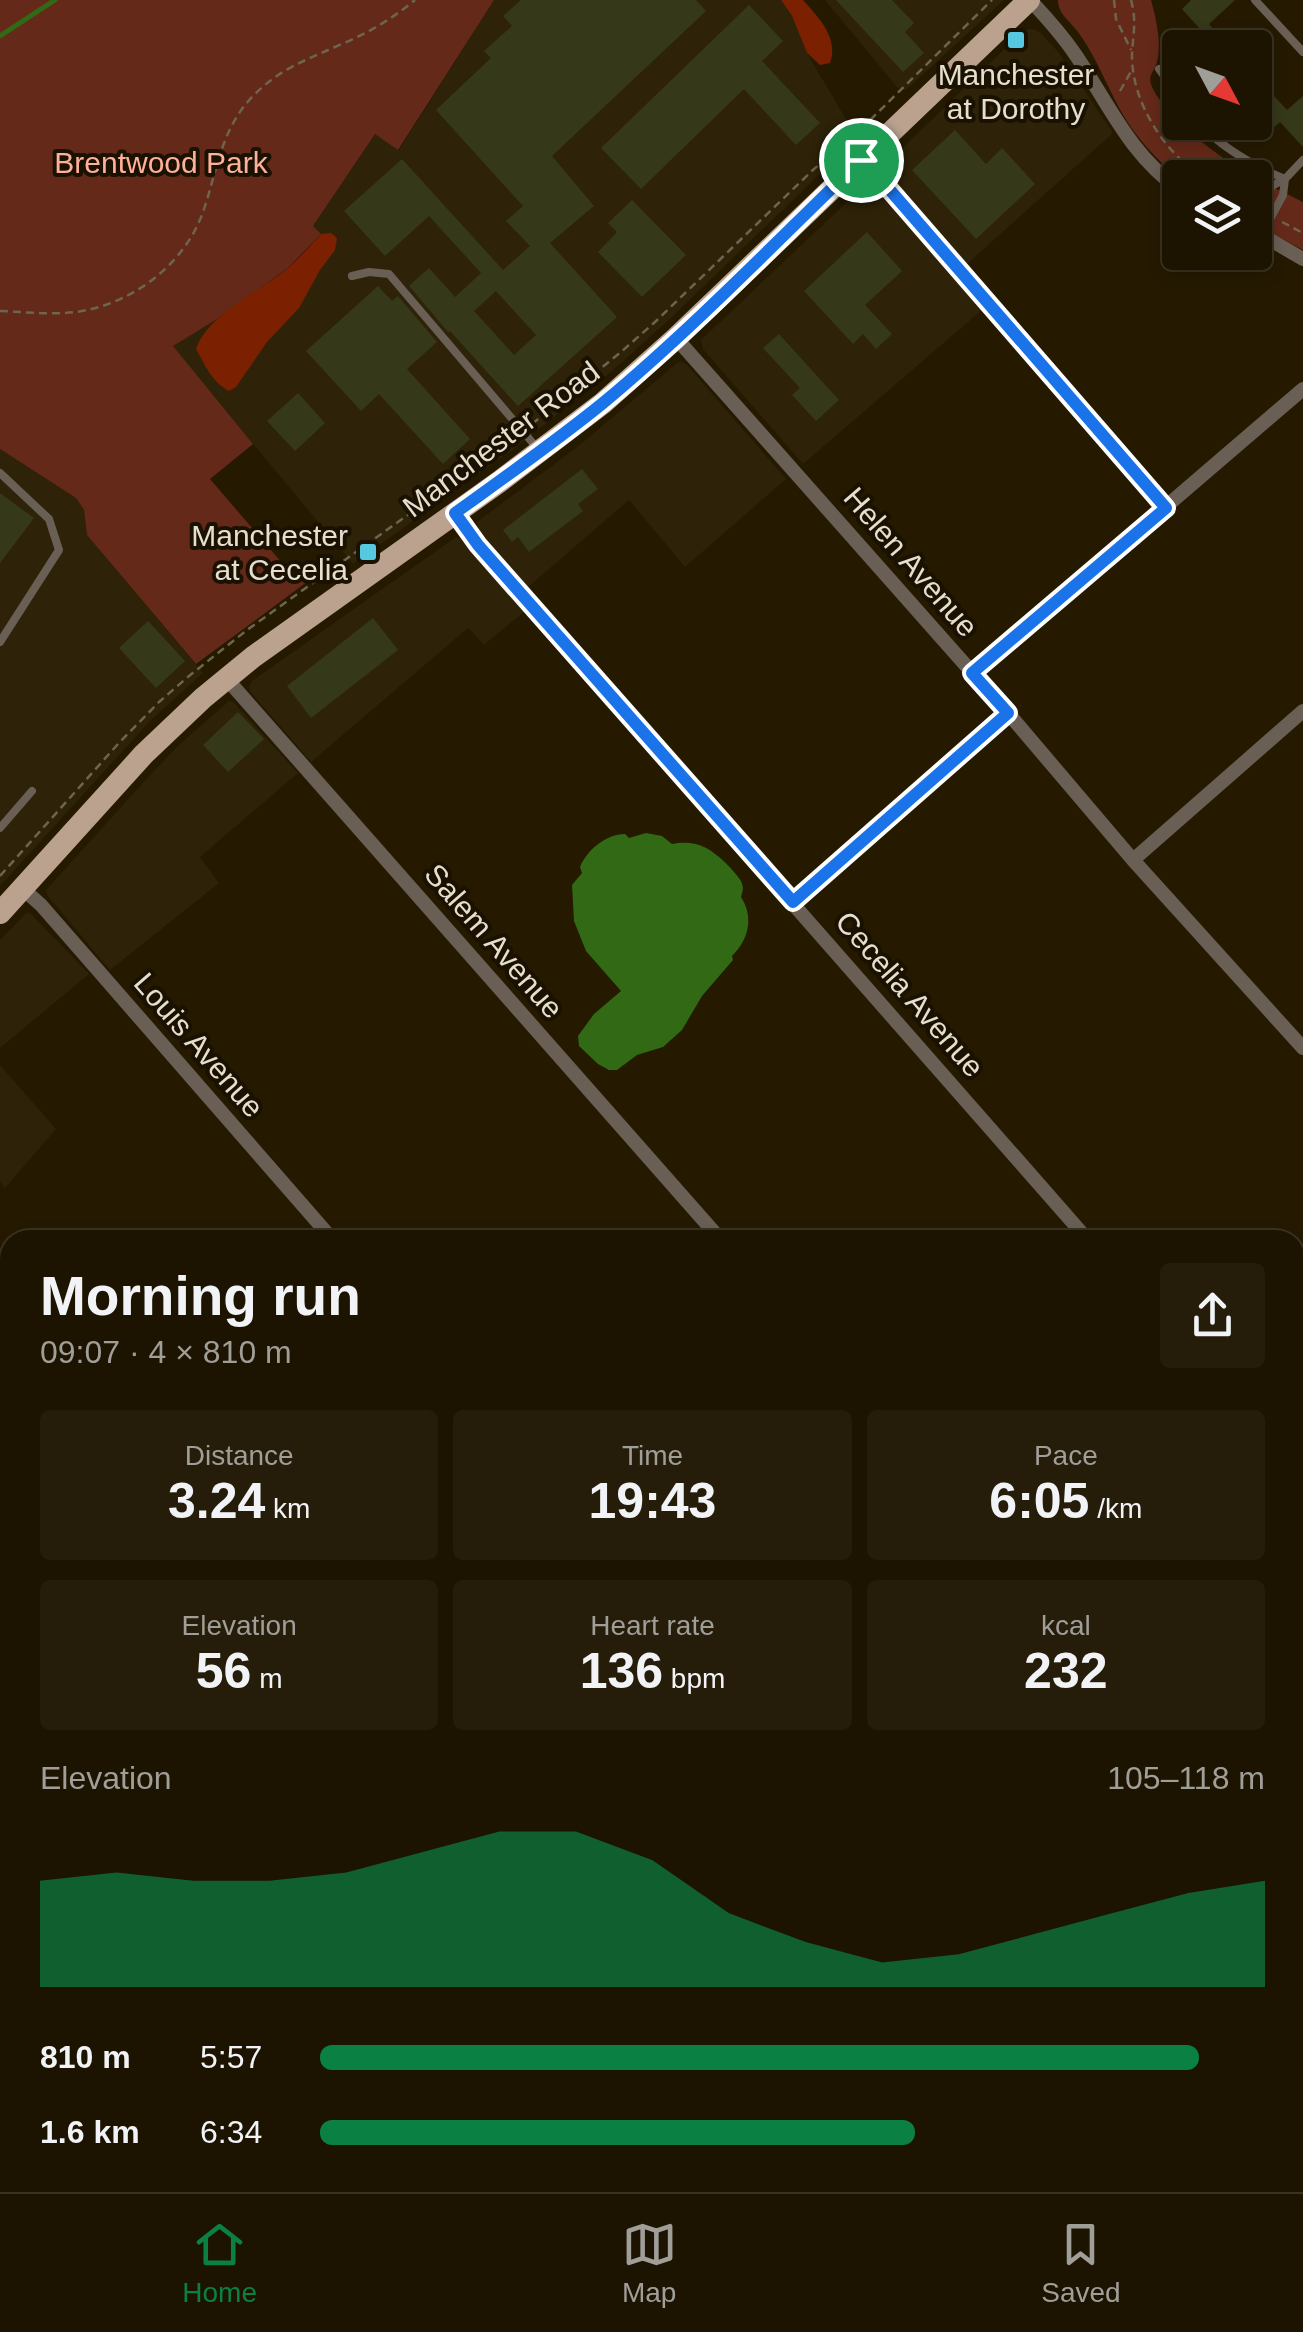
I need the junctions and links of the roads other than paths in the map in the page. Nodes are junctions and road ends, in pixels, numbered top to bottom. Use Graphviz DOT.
graph roads {
  1 [pos="1029,0"];
  2 [pos="1256,0"];
  3 [pos="1303,52"];
  4 [pos="1159,69"];
  5 [pos="1162,73"];
  6 [pos="1219,140"];
  7 [pos="861,160"];
  8 [pos="1303,160"];
  9 [pos="1162,176"];
  10 [pos="1285,179"];
  11 [pos="1272,186"];
  12 [pos="1272,212"];
  13 [pos="1272,241"];
  14 [pos="1303,259"];
  15 [pos="352,276"];
  16 [pos="676,338"];
  17 [pos="1303,389"];
  18 [pos="540,451"];
  19 [pos="0,473"];
  20 [pos="1166,508"];
  21 [pos="455,513"];
  22 [pos="0,642"];
  23 [pos="972,673"];
  24 [pos="226,678"];
  25 [pos="1303,711"];
  26 [pos="1008,713"];
  27 [pos="32,791"];
  28 [pos="0,828"];
  29 [pos="1133,860"];
  30 [pos="22,888"];
  31 [pos="793,902"];
  32 [pos="0,912"];
  33 [pos="1302,1045"];
  34 [pos="324,1230"];
  35 [pos="712,1230"];
  36 [pos="1079,1230"];
  1 -- 7 [label="main road, Manchester Road"];
  1 -- 9 [label="street"];
  2 -- 3 [label="lane"];
  4 -- 5 [label="lane"];
  6 -- 10 [label="lane"];
  7 -- 16 [label="main road, Manchester Road"];
  7 -- 20 [label="street"];
  8 -- 10 [label="lane"];
  10 -- 11 [label="lane"];
  10 -- 12 [label="lane"];
  13 -- 14 [label="street"];
  15 -- 18 [label="lane"];
  16 -- 18 [label="main road, Manchester Road"];
  16 -- 23 [label="street, Helen Avenue"];
  17 -- 20 [label="street"];
  18 -- 21 [label="main road, Manchester Road"];
  19 -- 22 [label="lane"];
  20 -- 23 [label="street"];
  21 -- 24 [label="main road, Manchester Road"];
  21 -- 31 [label="street, Cecelia Avenue"];
  23 -- 26 [label="street, Helen Avenue"];
  24 -- 30 [label="main road, Manchester Road"];
  24 -- 35 [label="street, Salem Avenue"];
  25 -- 29 [label="street"];
  26 -- 29 [label="street, Helen Avenue"];
  26 -- 31 [label="street"];
  27 -- 28 [label="lane"];
  29 -- 33 [label="street, Helen Avenue"];
  30 -- 32 [label="main road, Manchester Road"];
  30 -- 34 [label="street, Louis Avenue"];
  31 -- 36 [label="street, Cecelia Avenue"];
}
